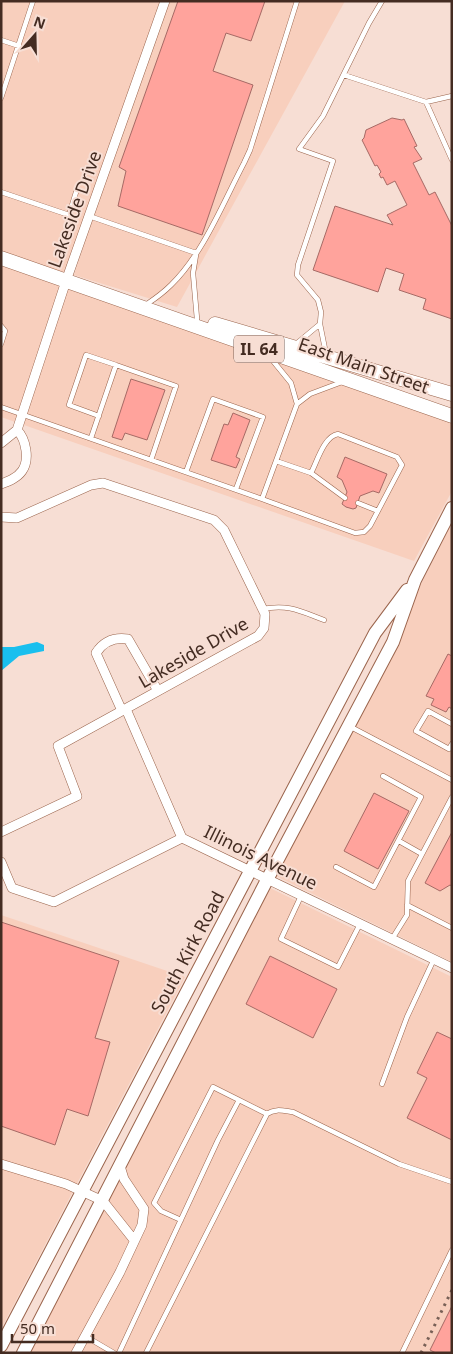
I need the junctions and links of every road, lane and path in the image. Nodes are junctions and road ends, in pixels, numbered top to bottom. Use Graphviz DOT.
graph roads {
  1 [pos="33,1"];
  2 [pos="165,1"];
  3 [pos="297,1"];
  4 [pos="382,1"];
  5 [pos="1,40"];
  6 [pos="19,46"];
  7 [pos="344,74"];
  8 [pos="452,96"];
  9 [pos="1,98"];
  10 [pos="426,102"];
  11 [pos="452,160"];
  12 [pos="77,189"];
  13 [pos="1,192"];
  14 [pos="89,216"];
  15 [pos="196,254"];
  16 [pos="1,258"];
  17 [pos="66,281"];
  18 [pos="147,304"];
  19 [pos="197,319"];
  20 [pos="320,324"];
  21 [pos="1,326"];
  22 [pos="1,344"];
  23 [pos="293,347"];
  24 [pos="265,351"];
  25 [pos="326,357"];
  26 [pos="116,365"];
  27 [pos="348,380"];
  28 [pos="452,394"];
  29 [pos="297,404"];
  30 [pos="1,407"];
  31 [pos="22,414"];
  32 [pos="99,416"];
  33 [pos="452,416"];
  34 [pos="17,430"];
  35 [pos="91,438"];
  36 [pos="1,443"];
  37 [pos="151,460"];
  38 [pos="276,461"];
  39 [pos="186,472"];
  40 [pos="311,474"];
  41 [pos="1,484"];
  42 [pos="236,489"];
  43 [pos="262,498"];
  44 [pos="345,498"];
  45 [pos="358,503"];
  46 [pos="452,508"];
  47 [pos="378,511"];
  48 [pos="1,516"];
  49 [pos="415,580"];
  50 [pos="262,609"];
  51 [pos="324,620"];
  52 [pos="158,691"];
  53 [pos="124,710"];
  54 [pos="452,724"];
  55 [pos="348,726"];
  56 [pos="452,744"];
  57 [pos="383,776"];
  58 [pos="452,780"];
  59 [pos="452,797"];
  60 [pos="1,832"];
  61 [pos="182,838"];
  62 [pos="399,842"];
  63 [pos="422,854"];
  64 [pos="1,862"];
  65 [pos="336,867"];
  66 [pos="250,869"];
  67 [pos="268,878"];
  68 [pos="301,894"];
  69 [pos="407,905"];
  70 [pos="360,923"];
  71 [pos="452,928"];
  72 [pos="392,939"];
  73 [pos="434,959"];
  74 [pos="452,968"];
  75 [pos="382,1084"];
  76 [pos="239,1100"];
  77 [pos="267,1114"];
  78 [pos="1,1164"];
  79 [pos="120,1166"];
  80 [pos="452,1182"];
  81 [pos="82,1190"];
  82 [pos="103,1201"];
  83 [pos="180,1220"];
  84 [pos="134,1240"];
  85 [pos="452,1250"];
  86 [pos="84,1336"];
  87 [pos="1,1346"];
  88 [pos="23,1353"];
  89 [pos="76,1353"];
  90 [pos="114,1353"];
  91 [pos="119,1353"];
  92 [pos="146,1353"];
  93 [pos="402,1353"];
  1 -- 6 [label="lane"];
  2 -- 14 [label="street, Lakeside Drive"];
  3 -- 15 [label="lane"];
  4 -- 7 [label="lane"];
  5 -- 6 [label="lane"];
  6 -- 9 [label="lane"];
  7 -- 10 [label="lane"];
  7 -- 20 [label="lane"];
  8 -- 10 [label="lane"];
  10 -- 11 [label="lane"];
  12 -- 13 [label="lane"];
  14 -- 15 [label="lane"];
  14 -- 17 [label="street, Lakeside Drive"];
  15 -- 18 [label="lane"];
  15 -- 19 [label="lane"];
  16 -- 17 [label="main road, East Main Street / IL 64"];
  17 -- 18 [label="main road, East Main Street / IL 64"];
  17 -- 24 [label="main road, East Main Street / IL 64"];
  17 -- 31 [label="street, Lakeside Drive"];
  18 -- 19 [label="main road, East Main Street / IL 64"];
  19 -- 23 [label="main road, East Main Street / IL 64"];
  20 -- 23 [label="lane"];
  20 -- 25 [label="lane"];
  21 -- 22 [label="lane"];
  23 -- 25 [label="main road, East Main Street / IL 64"];
  24 -- 27 [label="main road, East Main Street / IL 64"];
  24 -- 29 [label="lane"];
  25 -- 28 [label="main road, East Main Street / IL 64"];
  26 -- 32 [label="lane"];
  26 -- 32 [label="lane"];
  26 -- 37 [label="lane"];
  27 -- 29 [label="lane"];
  27 -- 33 [label="main road, East Main Street / IL 64"];
  29 -- 38 [label="lane"];
  30 -- 31 [label="lane"];
  31 -- 34 [label="street, Lakeside Drive"];
  31 -- 35 [label="lane"];
  32 -- 35 [label="lane"];
  34 -- 36 [label="street"];
  34 -- 41 [label="street"];
  35 -- 37 [label="lane"];
  37 -- 39 [label="lane"];
  38 -- 40 [label="lane"];
  38 -- 43 [label="lane"];
  39 -- 42 [label="lane"];
  39 -- 42 [label="lane"];
  40 -- 44 [label="lane"];
  40 -- 47 [label="lane"];
  42 -- 43 [label="lane"];
  43 -- 47 [label="lane"];
  45 -- 47 [label="lane"];
  46 -- 49 [label="main road, South Kirk Road"];
  48 -- 50 [label="street, Lakeside Drive"];
  49 -- 55 [label="main road, South Kirk Road"];
  49 -- 66 [label="main road, South Kirk Road"];
  50 -- 51 [label="lane"];
  50 -- 52 [label="street, Lakeside Drive"];
  52 -- 53 [label="street, Lakeside Drive"];
  52 -- 53 [label="street, Illinois Avenue"];
  53 -- 60 [label="street, Lakeside Drive"];
  53 -- 61 [label="street, Illinois Avenue"];
  54 -- 56 [label="lane"];
  55 -- 58 [label="lane"];
  55 -- 67 [label="main road, South Kirk Road"];
  57 -- 62 [label="lane"];
  59 -- 63 [label="lane"];
  61 -- 64 [label="street"];
  61 -- 66 [label="street, Illinois Avenue"];
  62 -- 63 [label="lane"];
  62 -- 65 [label="lane"];
  63 -- 69 [label="lane"];
  66 -- 67 [label="street, Illinois Avenue"];
  66 -- 81 [label="main road, South Kirk Road"];
  67 -- 68 [label="street, Illinois Avenue"];
  67 -- 79 [label="main road, South Kirk Road"];
  68 -- 70 [label="street, Illinois Avenue"];
  68 -- 70 [label="lane"];
  69 -- 71 [label="lane"];
  69 -- 72 [label="lane"];
  70 -- 72 [label="street, Illinois Avenue"];
  72 -- 73 [label="street, Illinois Avenue"];
  73 -- 74 [label="street, Illinois Avenue"];
  73 -- 75 [label="lane"];
  76 -- 77 [label="lane"];
  76 -- 83 [label="lane"];
  76 -- 83 [label="lane"];
  77 -- 80 [label="lane"];
  77 -- 92 [label="lane"];
  78 -- 81 [label="street"];
  79 -- 82 [label="main road, South Kirk Road"];
  79 -- 84 [label="street"];
  81 -- 82 [label="street"];
  81 -- 87 [label="main road, South Kirk Road"];
  82 -- 84 [label="street"];
  82 -- 88 [label="main road, South Kirk Road"];
  83 -- 91 [label="lane"];
  84 -- 86 [label="street"];
  85 -- 93 [label="lane"];
  86 -- 89 [label="street"];
  86 -- 90 [label="lane"];
}
